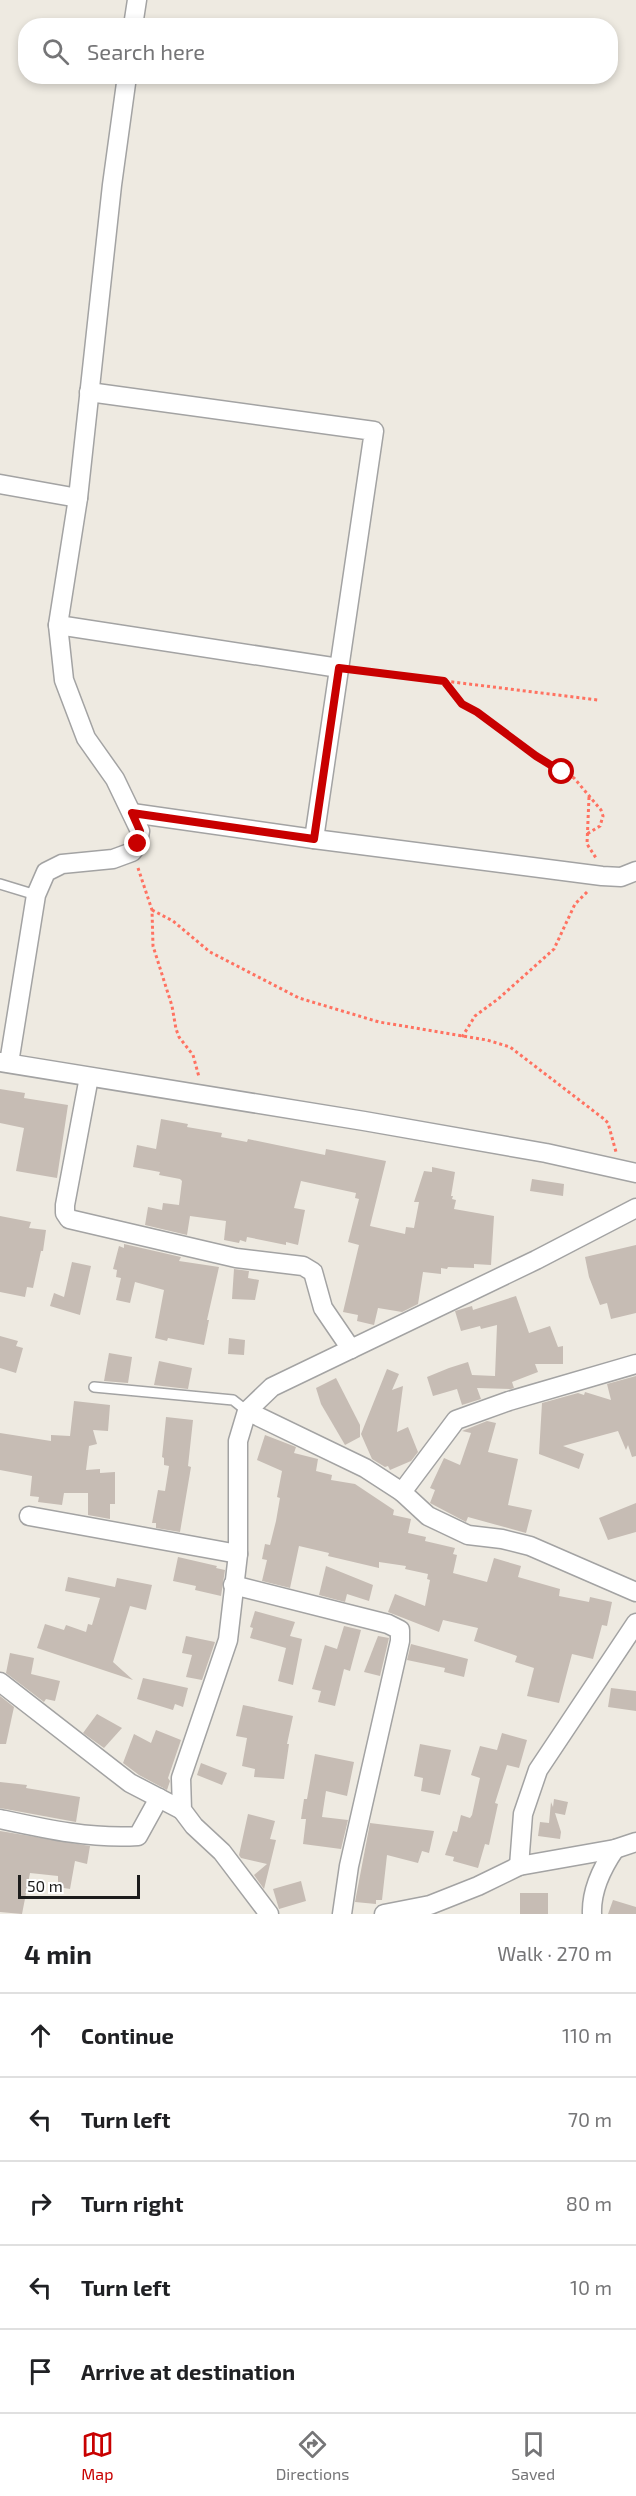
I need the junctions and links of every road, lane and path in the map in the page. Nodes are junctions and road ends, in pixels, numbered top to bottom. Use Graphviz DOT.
graph roads {
  1 [pos="137,0"];
  2 [pos="135,18"];
  3 [pos="126,84"];
  4 [pos="88,392"];
  5 [pos="0,484"];
  6 [pos="78,498"];
  7 [pos="58,626"];
  8 [pos="339,668"];
  9 [pos="444,681"];
  10 [pos="598,700"];
  11 [pos="589,797"];
  12 [pos="132,813"];
  13 [pos="587,834"];
  14 [pos="314,839"];
  15 [pos="132,852"];
  16 [pos="636,871"];
  17 [pos="602,876"];
  18 [pos="0,884"];
  19 [pos="36,895"];
  20 [pos="152,910"];
  21 [pos="462,1037"];
  22 [pos="5,1063"];
  23 [pos="89,1077"];
  24 [pos="210,1097"];
  25 [pos="631,1172"];
  26 [pos="636,1208"];
  27 [pos="351,1349"];
  28 [pos="636,1364"];
  29 [pos="94,1387"];
  30 [pos="247,1411"];
  31 [pos="402,1492"];
  32 [pos="29,1516"];
  33 [pos="238,1554"];
  34 [pos="233,1585"];
  35 [pos="636,1592"];
  36 [pos="636,1623"];
  37 [pos="0,1682"];
  38 [pos="159,1798"];
  39 [pos="182,1810"];
  40 [pos="0,1819"];
  41 [pos="636,1842"];
  42 [pos="615,1849"];
  43 [pos="519,1866"];
  44 [pos="268,1914"];
  45 [pos="342,1914"];
  46 [pos="384,1914"];
  47 [pos="592,1914"];
  1 -- 2 [label="street"];
  3 -- 4 [label="street"];
  4 -- 6 [label="street"];
  4 -- 8 [label="street"];
  5 -- 6 [label="street"];
  6 -- 7 [label="street"];
  7 -- 8 [label="street"];
  7 -- 12 [label="street"];
  8 -- 9 [label="path"];
  8 -- 14 [label="street"];
  9 -- 10 [label="path"];
  9 -- 11 [label="path"];
  11 -- 13 [label="path"];
  11 -- 13 [label="path"];
  12 -- 14 [label="street"];
  12 -- 15 [label="street"];
  13 -- 17 [label="path"];
  14 -- 17 [label="street"];
  15 -- 19 [label="street"];
  15 -- 20 [label="path"];
  16 -- 17 [label="street"];
  17 -- 21 [label="path"];
  18 -- 19 [label="lane"];
  19 -- 22 [label="street"];
  20 -- 21 [label="path"];
  20 -- 24 [label="path"];
  21 -- 25 [label="path"];
  22 -- 23 [label="street"];
  23 -- 24 [label="street"];
  23 -- 27 [label="street"];
  24 -- 25 [label="street"];
  26 -- 27 [label="street"];
  27 -- 30 [label="street"];
  28 -- 31 [label="street"];
  29 -- 30 [label="lane"];
  30 -- 31 [label="street"];
  30 -- 33 [label="street"];
  31 -- 35 [label="street"];
  32 -- 33 [label="street"];
  33 -- 34 [label="street"];
  34 -- 39 [label="street"];
  34 -- 45 [label="street"];
  36 -- 43 [label="street"];
  37 -- 38 [label="street"];
  38 -- 39 [label="street"];
  38 -- 40 [label="street"];
  39 -- 44 [label="street"];
  41 -- 42 [label="street"];
  42 -- 43 [label="street"];
  42 -- 47 [label="street"];
  43 -- 46 [label="street"];
}
